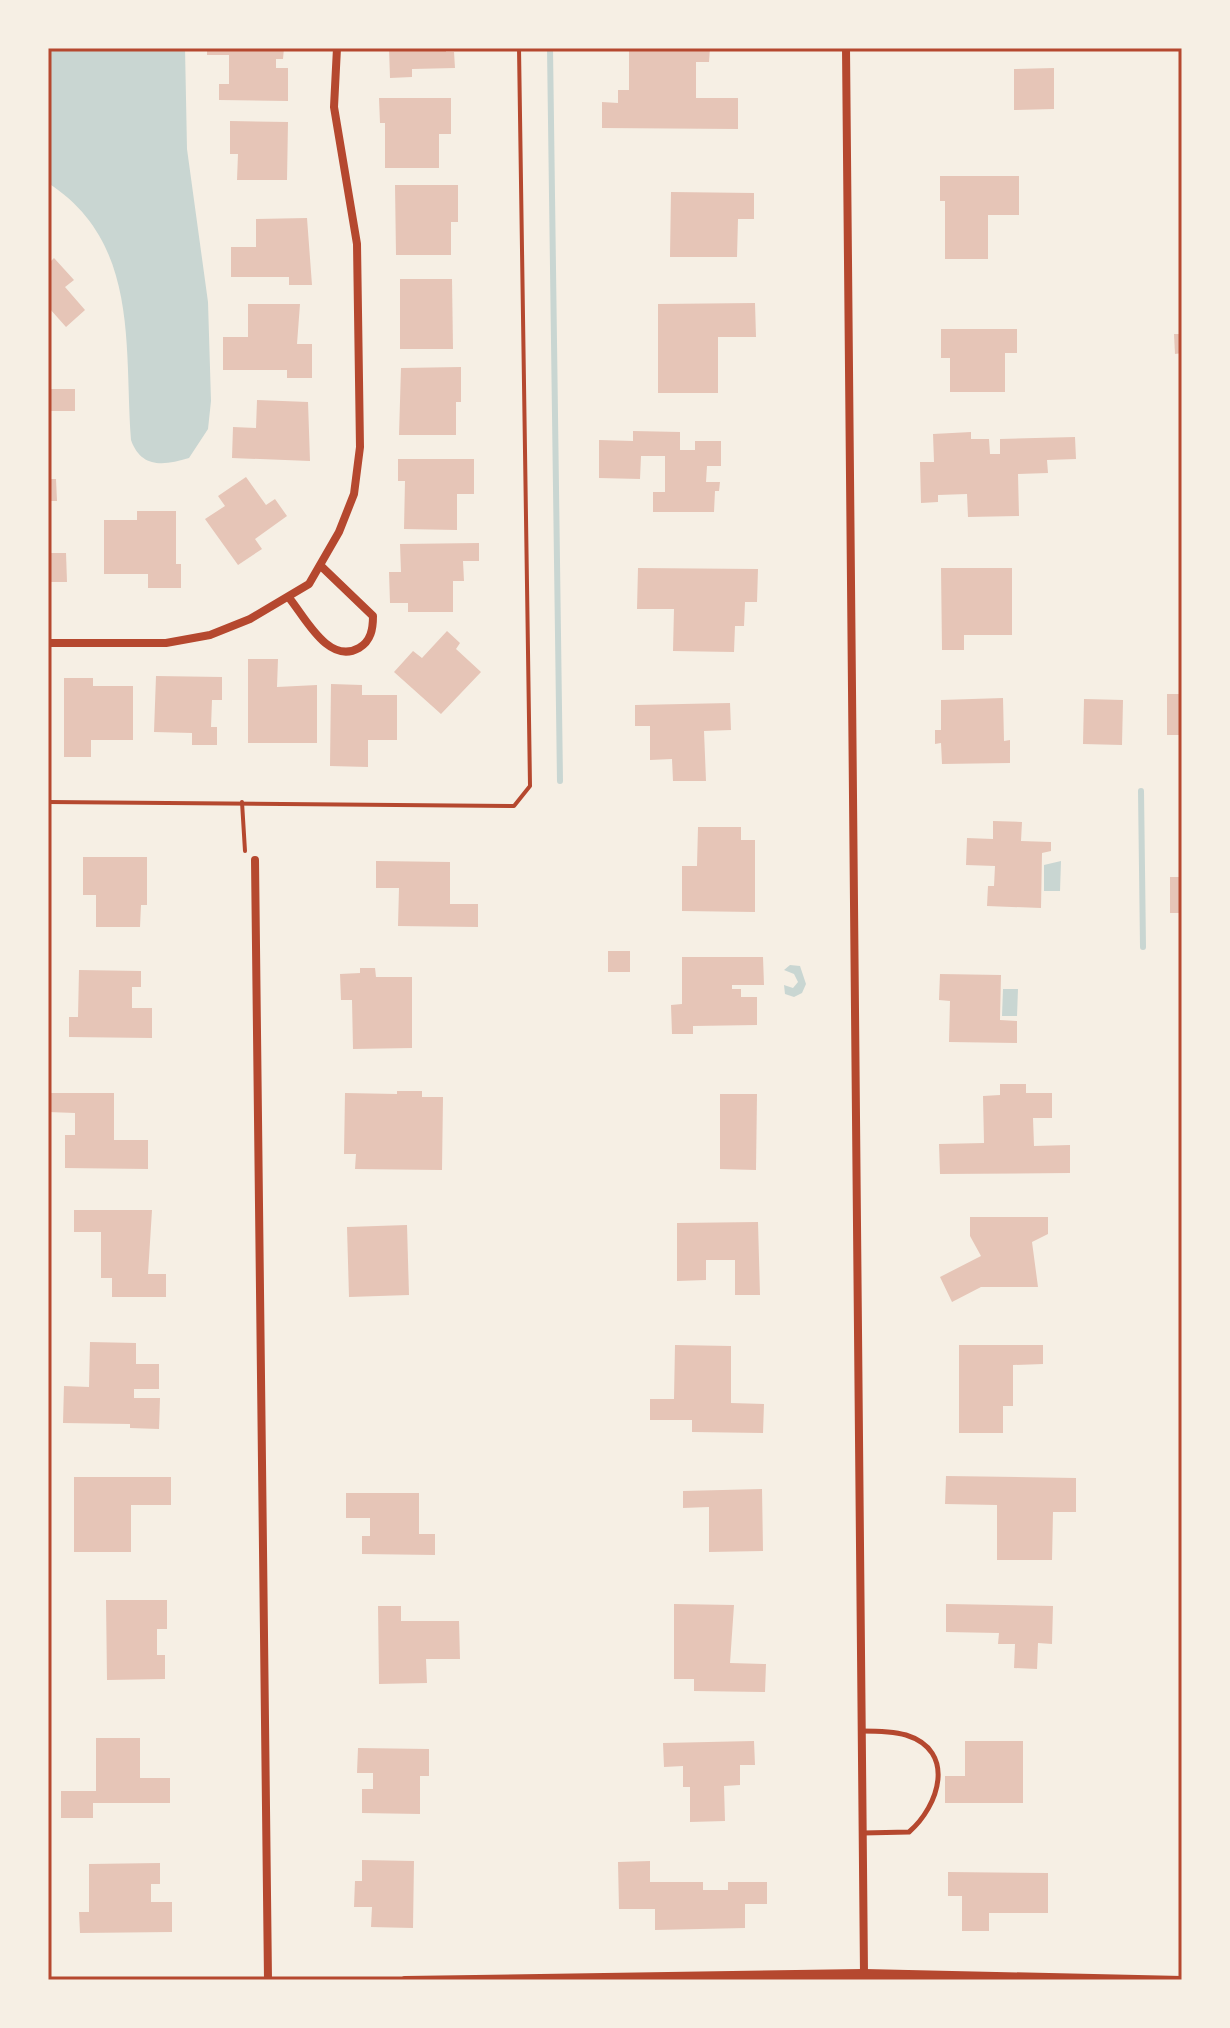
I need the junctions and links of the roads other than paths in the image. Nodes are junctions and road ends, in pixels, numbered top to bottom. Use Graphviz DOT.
graph roads {
  1 [pos="337,48"];
  2 [pos="846,48"];
  3 [pos="322,567"];
  4 [pos="290,599"];
  5 [pos="48,643"];
  6 [pos="255,860"];
  7 [pos="861,1731"];
  8 [pos="862,1833"];
  9 [pos="864,1973"];
  10 [pos="268,1980"];
  11 [pos="405,1980"];
  12 [pos="1182,1980"];
  1 -- 3 [label="street"];
  2 -- 7 [label="street"];
  3 -- 4 [label="street"];
  3 -- 4 [label="street"];
  4 -- 5 [label="street"];
  6 -- 10 [label="street"];
  7 -- 8 [label="street"];
  7 -- 8 [label="lane"];
  8 -- 9 [label="street"];
  9 -- 11 [label="street"];
  9 -- 12 [label="street"];
}
